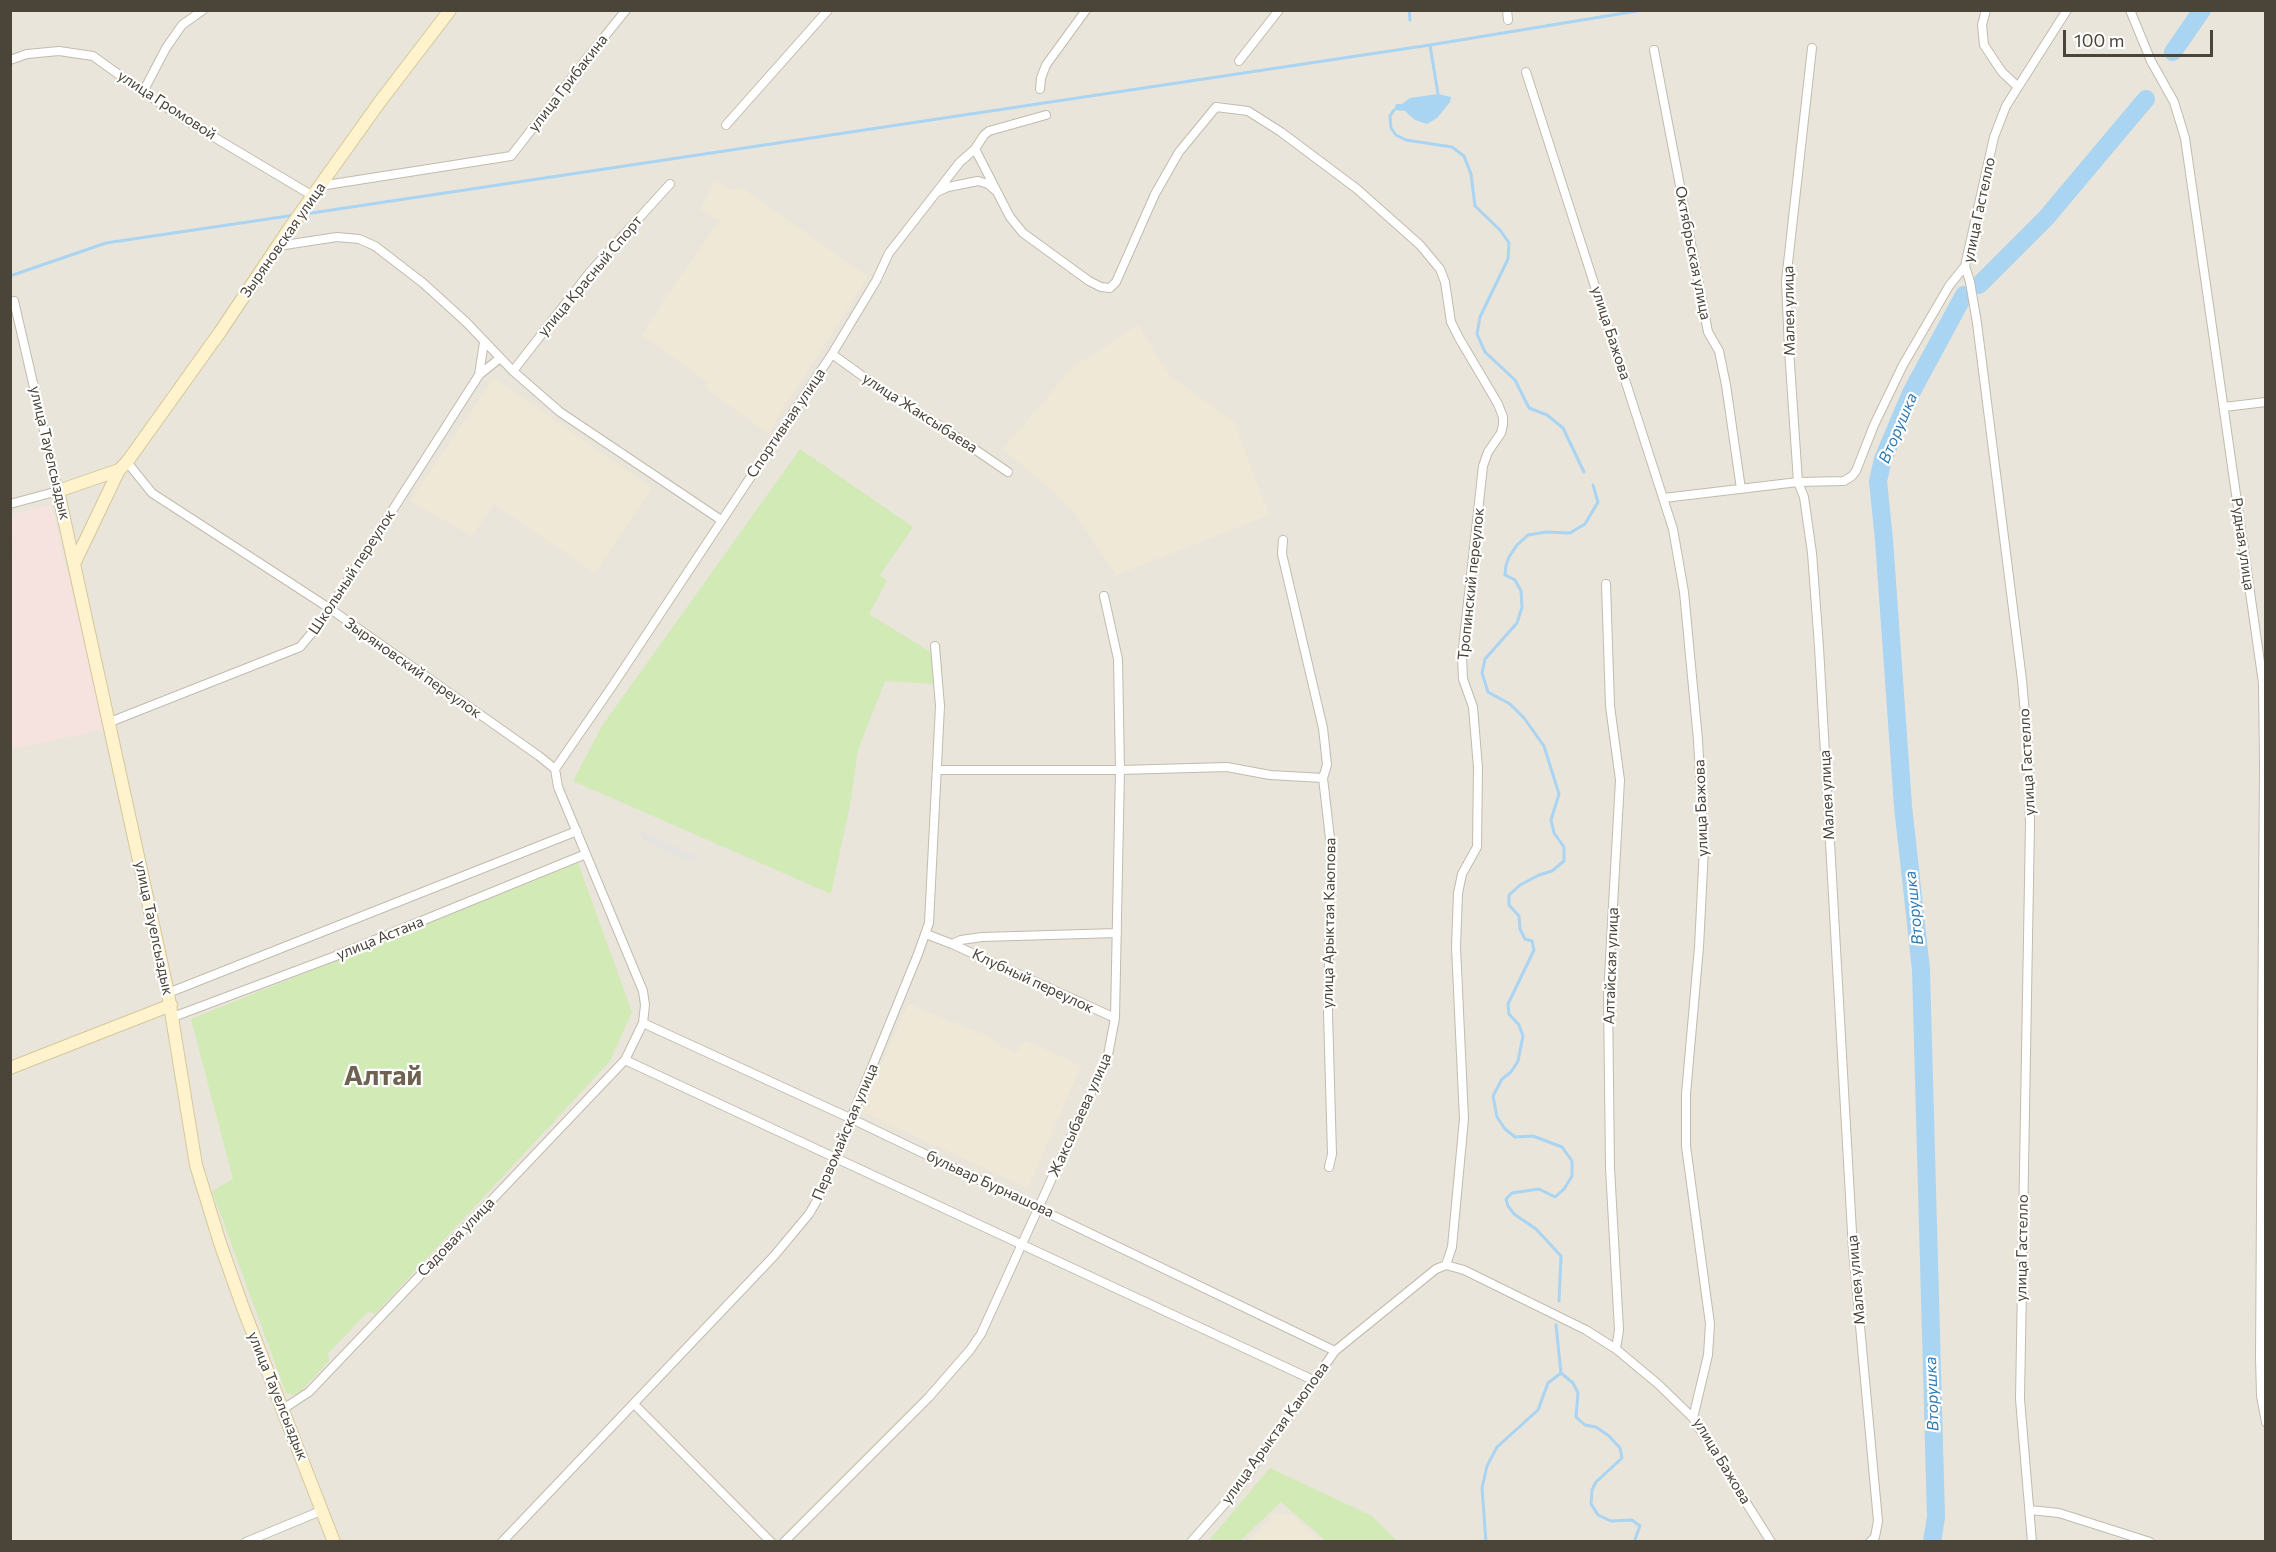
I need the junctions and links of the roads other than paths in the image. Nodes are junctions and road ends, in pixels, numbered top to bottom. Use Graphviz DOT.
graph roads {
  1 [pos="203,10"];
  2 [pos="450,10"];
  3 [pos="627,10"];
  4 [pos="828,10"];
  5 [pos="1086,10"];
  6 [pos="1280,10"];
  7 [pos="1507,10"];
  8 [pos="1986,10"];
  9 [pos="2067,10"];
  10 [pos="2130,10"];
  11 [pos="1508,20"];
  12 [pos="1812,48"];
  13 [pos="1654,50"];
  14 [pos="10,60"];
  15 [pos="1239,61"];
  16 [pos="1527,72"];
  17 [pos="2018,87"];
  18 [pos="1040,89"];
  19 [pos="143,92"];
  20 [pos="1046,115"];
  21 [pos="726,125"];
  22 [pos="975,149"];
  23 [pos="670,184"];
  24 [pos="995,190"];
  25 [pos="316,191"];
  26 [pos="938,192"];
  27 [pos="278,246"];
  28 [pos="1965,266"];
  29 [pos="14,301"];
  30 [pos="484,342"];
  31 [pos="832,354"];
  32 [pos="500,358"];
  33 [pos="513,371"];
  34 [pos="479,375"];
  35 [pos="2265,402"];
  36 [pos="2224,407"];
  37 [pos="123,466"];
  38 [pos="1008,472"];
  39 [pos="1798,482"];
  40 [pos="1741,489"];
  41 [pos="58,491"];
  42 [pos="1664,498"];
  43 [pos="10,504"];
  44 [pos="721,520"];
  45 [pos="1283,540"];
  46 [pos="75,562"];
  47 [pos="1606,584"];
  48 [pos="1104,596"];
  49 [pos="329,608"];
  50 [pos="935,646"];
  51 [pos="110,722"];
  52 [pos="2265,724"];
  53 [pos="555,769"];
  54 [pos="937,770"];
  55 [pos="1120,770"];
  56 [pos="1323,778"];
  57 [pos="577,831"];
  58 [pos="586,854"];
  59 [pos="1117,933"];
  60 [pos="926,934"];
  61 [pos="952,944"];
  62 [pos="2264,988"];
  63 [pos="171,1005"];
  64 [pos="1114,1018"];
  65 [pos="643,1023"];
  66 [pos="625,1060"];
  67 [pos="10,1068"];
  68 [pos="852,1119"];
  69 [pos="2263,1132"];
  70 [pos="835,1159"];
  71 [pos="1329,1167"];
  72 [pos="1039,1207"];
  73 [pos="1023,1244"];
  74 [pos="1446,1265"];
  75 [pos="2263,1271"];
  76 [pos="1616,1349"];
  77 [pos="1335,1351"];
  78 [pos="1313,1380"];
  79 [pos="634,1404"];
  80 [pos="283,1409"];
  81 [pos="2265,1417"];
  82 [pos="1693,1418"];
  83 [pos="323,1510"];
  84 [pos="2030,1510"];
  85 [pos="1769,1540"];
  86 [pos="246,1542"];
  87 [pos="334,1542"];
  88 [pos="502,1542"];
  89 [pos="771,1542"];
  90 [pos="783,1542"];
  91 [pos="1191,1542"];
  92 [pos="1870,1542"];
  93 [pos="2032,1542"];
  94 [pos="2150,1542"];
  1 -- 19 [label="street"];
  2 -- 25 [label="street, Зыряновская улица"];
  3 -- 25 [label="street, улица Грибакина"];
  4 -- 21 [label="street"];
  5 -- 18 [label="street"];
  6 -- 15 [label="street"];
  7 -- 11 [label="street"];
  8 -- 17 [label="street"];
  9 -- 17 [label="street, улица Гастелло"];
  10 -- 36 [label="street, Рудная улица"];
  12 -- 39 [label="street, Малея улица"];
  13 -- 40 [label="street, Октябрьская улица"];
  14 -- 19 [label="street, улица Громовой"];
  16 -- 42 [label="street, улица Бажова"];
  17 -- 28 [label="street, улица Гастелло"];
  19 -- 25 [label="street, улица Громовой"];
  20 -- 22 [label="street, Спортивная улица"];
  22 -- 24 [label="street"];
  22 -- 26 [label="street, Спортивная улица"];
  23 -- 33 [label="street, улица Красный Спорт"];
  24 -- 26 [label="street"];
  24 -- 74 [label="street, Тропинский переулок"];
  25 -- 27 [label="street, Зыряновская улица"];
  26 -- 31 [label="street, Спортивная улица"];
  27 -- 30 [label="street"];
  27 -- 37 [label="street, Зыряновская улица"];
  28 -- 39 [label="street"];
  28 -- 84 [label="street, улица Гастелло"];
  29 -- 41 [label="street, улица Тауелсыздык"];
  30 -- 32 [label="street"];
  30 -- 34 [label="street"];
  31 -- 38 [label="street, улица Жаксыбаева"];
  31 -- 44 [label="street, Спортивная улица"];
  32 -- 33 [label="street"];
  32 -- 34 [label="street, Школьный переулок"];
  33 -- 44 [label="street"];
  34 -- 49 [label="street, Школьный переулок"];
  35 -- 36 [label="street"];
  36 -- 52 [label="street, Рудная улица"];
  37 -- 41 [label="street"];
  37 -- 46 [label="street, Зыряновская улица"];
  37 -- 49 [label="street, Зыряновский переулок"];
  39 -- 40 [label="street"];
  39 -- 92 [label="street, Малея улица"];
  40 -- 42 [label="street"];
  41 -- 43 [label="street"];
  41 -- 46 [label="street, улица Тауелсыздык"];
  42 -- 82 [label="street, улица Бажова"];
  44 -- 53 [label="street, Спортивная улица"];
  45 -- 56 [label="street, улица Арыктая Каюпова"];
  46 -- 51 [label="street, улица Тауелсыздык"];
  47 -- 76 [label="street, Алтайская улица"];
  48 -- 55 [label="street, Жаксыбаева улица"];
  49 -- 51 [label="street, Школьный переулок"];
  49 -- 53 [label="street, Зыряновский переулок"];
  50 -- 54 [label="street, Первомайская улица"];
  51 -- 63 [label="street, улица Тауелсыздык"];
  52 -- 62 [label="street, Рудная улица"];
  53 -- 57 [label="street"];
  54 -- 55 [label="street"];
  54 -- 60 [label="street, Первомайская улица"];
  55 -- 56 [label="street"];
  55 -- 59 [label="street, Жаксыбаева улица"];
  56 -- 71 [label="street, улица Арыктая Каюпова"];
  57 -- 58 [label="street"];
  57 -- 63 [label="street, улица Астана"];
  58 -- 63 [label="street, улица Астана"];
  58 -- 65 [label="street"];
  59 -- 61 [label="street, Клубный переулок"];
  59 -- 64 [label="street, Жаксыбаева улица"];
  60 -- 61 [label="street, Клубный переулок"];
  60 -- 68 [label="street, Первомайская улица"];
  61 -- 64 [label="street, Клубный переулок"];
  62 -- 69 [label="street, Рудная улица"];
  63 -- 67 [label="street, улица Астана"];
  63 -- 80 [label="street, улица Тауелсыздык"];
  64 -- 72 [label="street, Жаксыбаева улица"];
  65 -- 66 [label="street, Садовая улица"];
  65 -- 68 [label="street, бульвар Бурнашова"];
  66 -- 70 [label="street"];
  66 -- 80 [label="street, Садовая улица"];
  68 -- 70 [label="street, Первомайская улица"];
  68 -- 72 [label="street, бульвар Бурнашова"];
  69 -- 75 [label="street, Рудная улица"];
  70 -- 73 [label="street"];
  70 -- 79 [label="street, Первомайская улица"];
  72 -- 73 [label="street, Жаксыбаева улица"];
  72 -- 77 [label="street, бульвар Бурнашова"];
  73 -- 78 [label="street"];
  73 -- 90 [label="street, Жаксыбаева улица"];
  74 -- 76 [label="street"];
  74 -- 77 [label="street, улица Арыктая Каюпова"];
  75 -- 81 [label="street, Рудная улица"];
  76 -- 82 [label="street"];
  77 -- 78 [label="street, улица Арыктая Каюпова"];
  78 -- 91 [label="street, улица Арыктая Каюпова"];
  79 -- 88 [label="street, Первомайская улица"];
  79 -- 89 [label="street"];
  80 -- 83 [label="street, улица Тауелсыздык"];
  82 -- 85 [label="street, улица Бажова"];
  83 -- 86 [label="street"];
  83 -- 87 [label="street, улица Тауелсыздык"];
  84 -- 93 [label="street, улица Гастелло"];
  84 -- 94 [label="street"];
}
